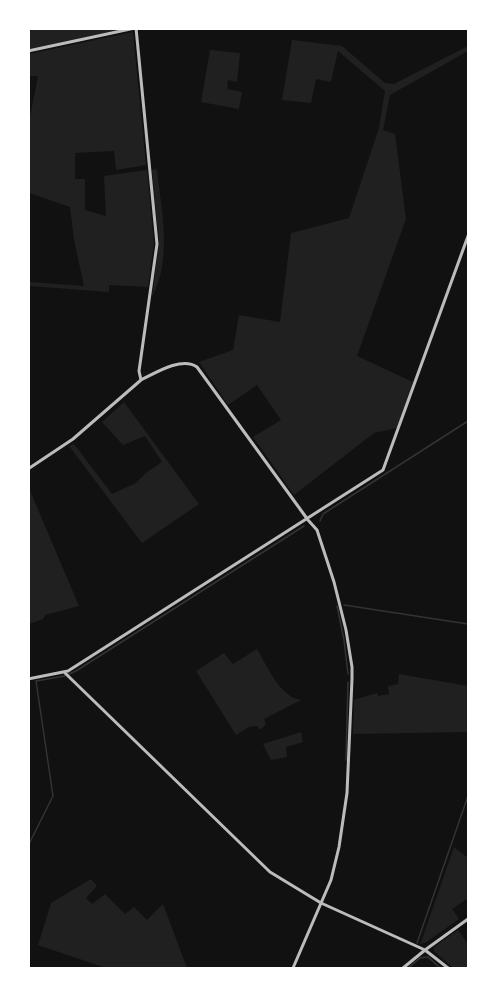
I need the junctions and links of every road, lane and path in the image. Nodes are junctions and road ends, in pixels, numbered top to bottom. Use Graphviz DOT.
graph roads {
  1 [pos="135,28"];
  2 [pos="28,51"];
  3 [pos="468,236"];
  4 [pos="141,380"];
  5 [pos="28,469"];
  6 [pos="308,520"];
  7 [pos="65,673"];
  8 [pos="28,679"];
  9 [pos="321,903"];
  10 [pos="468,919"];
  11 [pos="425,950"];
  12 [pos="293,969"];
  13 [pos="403,969"];
  14 [pos="448,969"];
  1 -- 2 [label="street"];
  1 -- 4 [label="street"];
  3 -- 6 [label="street"];
  4 -- 5 [label="street"];
  4 -- 6 [label="street"];
  6 -- 7 [label="street"];
  6 -- 9 [label="street"];
  7 -- 8 [label="street"];
  7 -- 9 [label="street"];
  9 -- 11 [label="street"];
  9 -- 12 [label="street"];
  10 -- 11 [label="street"];
  11 -- 13 [label="street"];
  11 -- 14 [label="street"];
}
